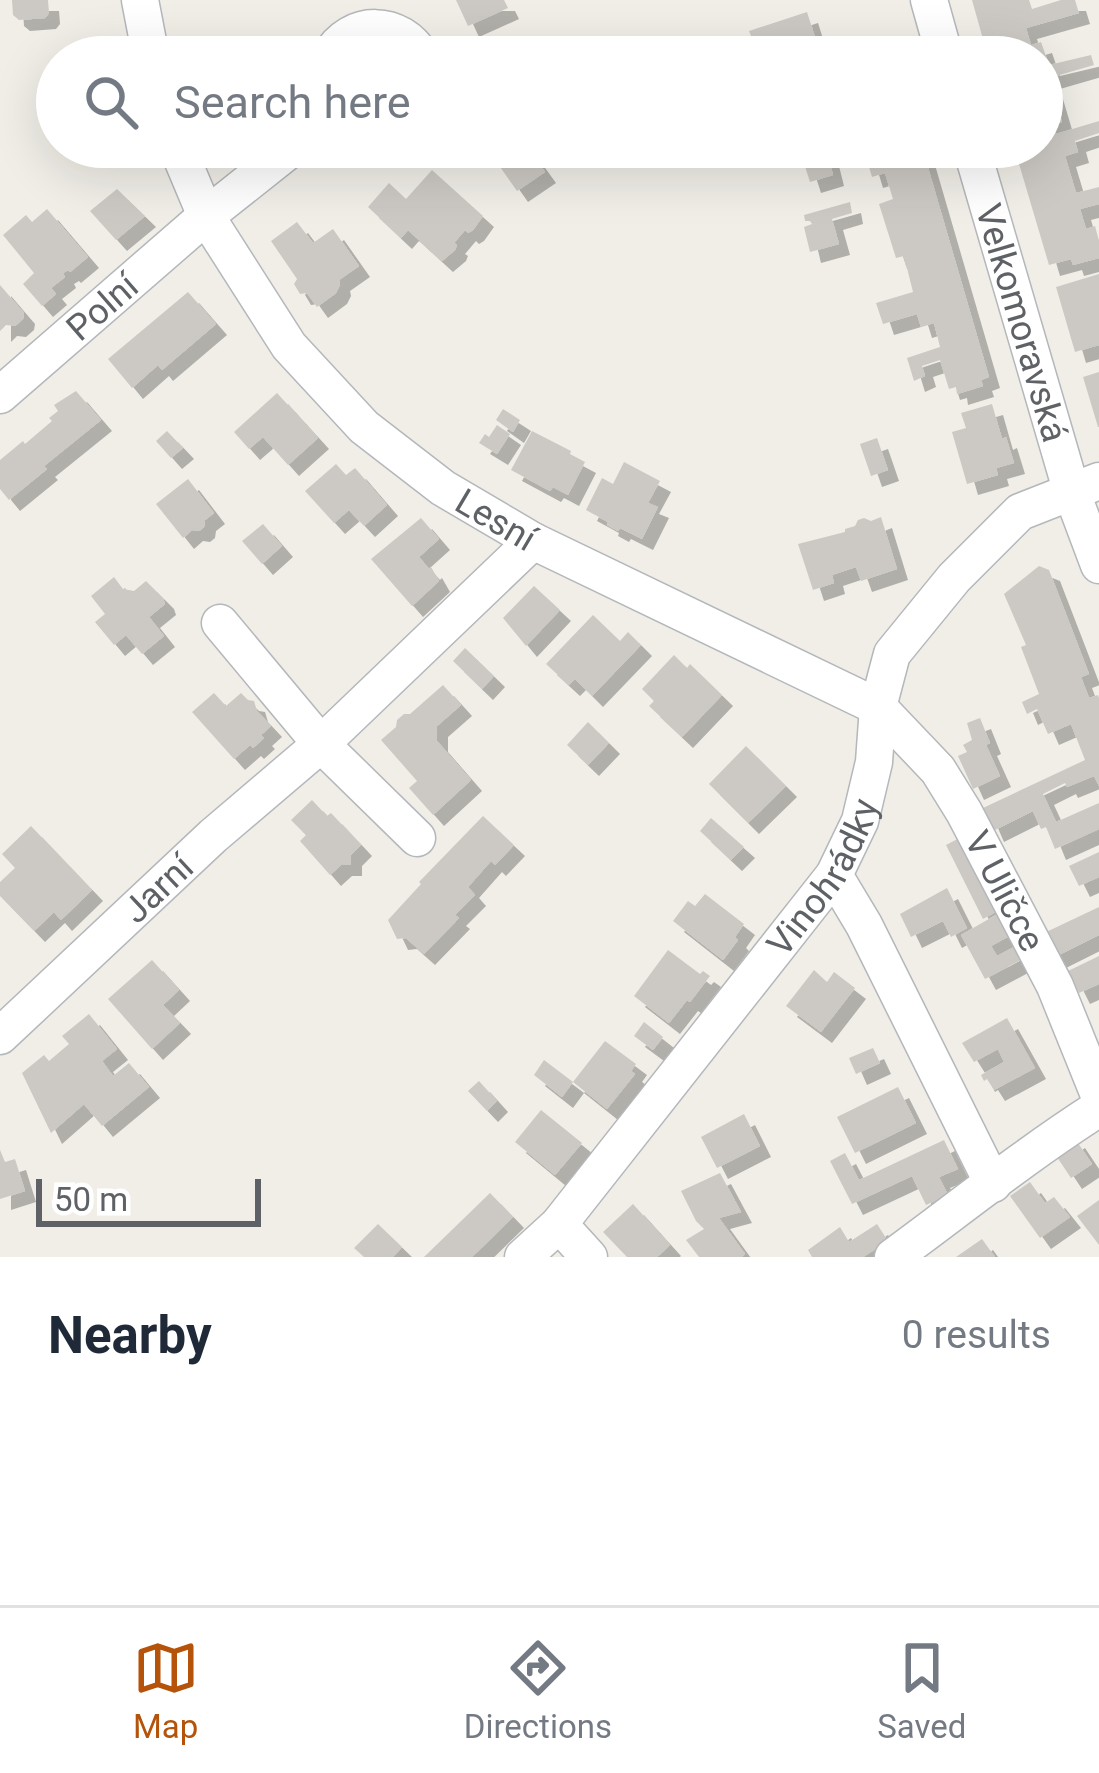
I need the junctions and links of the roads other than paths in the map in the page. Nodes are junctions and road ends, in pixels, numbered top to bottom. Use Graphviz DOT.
graph roads {
  1 [pos="140,0"];
  2 [pos="929,0"];
  3 [pos="147,36"];
  4 [pos="348,36"];
  5 [pos="403,36"];
  6 [pos="939,36"];
  7 [pos="186,168"];
  8 [pos="267,168"];
  9 [pos="978,168"];
  10 [pos="206,216"];
  11 [pos="0,395"];
  12 [pos="1085,487"];
  13 [pos="533,541"];
  14 [pos="1099,565"];
  15 [pos="220,622"];
  16 [pos="878,707"];
  17 [pos="321,744"];
  18 [pos="417,838"];
  19 [pos="834,875"];
  20 [pos="0,1036"];
  21 [pos="1099,1095"];
  22 [pos="1099,1108"];
  23 [pos="993,1184"];
  24 [pos="559,1224"];
  25 [pos="523,1257"];
  26 [pos="589,1257"];
  27 [pos="893,1257"];
  1 -- 3 [label="street"];
  2 -- 6 [label="street"];
  4 -- 5 [label="street"];
  7 -- 10 [label="street, Lesní"];
  8 -- 10 [label="street"];
  9 -- 12 [label="street, Velkomoravská"];
  10 -- 11 [label="street, Polní"];
  10 -- 13 [label="street, Lesní"];
  12 -- 14 [label="street, Velkomoravská"];
  12 -- 16 [label="street, Vinohrádky"];
  13 -- 16 [label="street, Lesní"];
  13 -- 17 [label="street, Jarní"];
  15 -- 17 [label="street"];
  16 -- 19 [label="street, Vinohrádky"];
  16 -- 21 [label="street, V Uličce"];
  17 -- 18 [label="street"];
  17 -- 20 [label="street, Jarní"];
  19 -- 23 [label="street"];
  19 -- 24 [label="street, Vinohrádky"];
  22 -- 23 [label="street"];
  23 -- 27 [label="street"];
  24 -- 25 [label="street, Vinohrádky"];
  24 -- 26 [label="street"];
}
